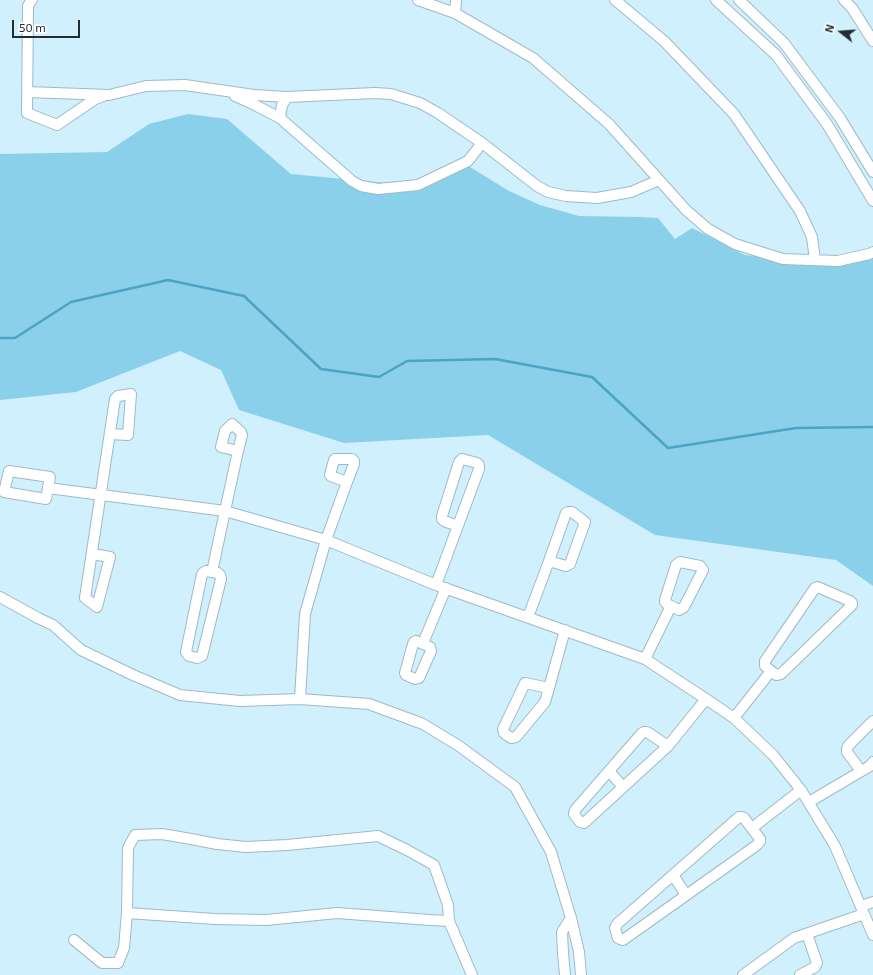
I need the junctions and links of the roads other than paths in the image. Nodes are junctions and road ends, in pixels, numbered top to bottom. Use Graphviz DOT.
graph roads {
  1 [pos="32,0"];
  2 [pos="418,0"];
  3 [pos="456,0"];
  4 [pos="615,0"];
  5 [pos="716,0"];
  6 [pos="740,0"];
  7 [pos="844,0"];
  8 [pos="455,13"];
  9 [pos="758,18"];
  10 [pos="747,28"];
  11 [pos="873,41"];
  12 [pos="222,91"];
  13 [pos="27,92"];
  14 [pos="110,95"];
  15 [pos="287,97"];
  16 [pos="280,118"];
  17 [pos="482,143"];
  18 [pos="873,172"];
  19 [pos="659,180"];
  20 [pos="873,201"];
  21 [pos="873,252"];
  22 [pos="815,260"];
  23 [pos="110,434"];
  24 [pos="238,451"];
  25 [pos="348,482"];
  26 [pos="48,488"];
  27 [pos="100,495"];
  28 [pos="225,511"];
  29 [pos="458,526"];
  30 [pos="326,540"];
  31 [pos="92,554"];
  32 [pos="549,561"];
  33 [pos="212,572"];
  34 [pos="441,586"];
  35 [pos="0,597"];
  36 [pos="671,606"];
  37 [pos="528,618"];
  38 [pos="565,630"];
  39 [pos="423,643"];
  40 [pos="645,659"];
  41 [pos="771,671"];
  42 [pos="549,688"];
  43 [pos="300,699"];
  44 [pos="706,699"];
  45 [pos="734,718"];
  46 [pos="873,721"];
  47 [pos="668,746"];
  48 [pos="873,762"];
  49 [pos="609,771"];
  50 [pos="861,771"];
  51 [pos="623,787"];
  52 [pos="801,790"];
  53 [pos="809,802"];
  54 [pos="752,828"];
  55 [pos="673,875"];
  56 [pos="686,895"];
  57 [pos="873,902"];
  58 [pos="863,910"];
  59 [pos="127,913"];
  60 [pos="570,918"];
  61 [pos="449,921"];
  62 [pos="807,934"];
  63 [pos="873,935"];
  64 [pos="74,940"];
  65 [pos="753,972"];
  66 [pos="472,975"];
  67 [pos="565,975"];
  68 [pos="581,975"];
  69 [pos="743,975"];
  70 [pos="800,975"];
  1 -- 13 [label="street"];
  2 -- 8 [label="street"];
  3 -- 8 [label="street"];
  4 -- 22 [label="street"];
  5 -- 10 [label="street"];
  6 -- 9 [label="street"];
  7 -- 11 [label="street"];
  8 -- 19 [label="street"];
  9 -- 10 [label="street"];
  9 -- 18 [label="street"];
  10 -- 20 [label="street"];
  12 -- 14 [label="street"];
  12 -- 15 [label="street"];
  12 -- 16 [label="street"];
  13 -- 14 [label="street"];
  13 -- 14 [label="street"];
  15 -- 16 [label="street"];
  15 -- 17 [label="street"];
  16 -- 17 [label="street"];
  17 -- 19 [label="street"];
  19 -- 22 [label="street"];
  21 -- 22 [label="street"];
  23 -- 27 [label="street"];
  24 -- 28 [label="street"];
  25 -- 30 [label="street"];
  26 -- 26 [label="street"];
  26 -- 27 [label="street"];
  27 -- 28 [label="street"];
  27 -- 31 [label="street"];
  28 -- 30 [label="street"];
  28 -- 33 [label="street"];
  29 -- 29 [label="street"];
  29 -- 34 [label="street"];
  30 -- 34 [label="street"];
  30 -- 43 [label="street"];
  31 -- 31 [label="street"];
  32 -- 32 [label="street"];
  32 -- 37 [label="street"];
  33 -- 33 [label="street"];
  34 -- 37 [label="street"];
  34 -- 39 [label="street"];
  35 -- 43 [label="street"];
  36 -- 36 [label="street"];
  36 -- 40 [label="street"];
  37 -- 38 [label="street"];
  38 -- 40 [label="street"];
  38 -- 42 [label="street"];
  40 -- 44 [label="street"];
  41 -- 41 [label="street"];
  41 -- 45 [label="street"];
  42 -- 42 [label="street"];
  43 -- 60 [label="street"];
  44 -- 45 [label="street"];
  44 -- 47 [label="street"];
  45 -- 52 [label="street"];
  46 -- 50 [label="street"];
  47 -- 49 [label="street"];
  47 -- 51 [label="street"];
  48 -- 50 [label="street"];
  49 -- 51 [label="street"];
  49 -- 51 [label="street"];
  50 -- 53 [label="street"];
  52 -- 53 [label="street"];
  52 -- 54 [label="street"];
  53 -- 58 [label="street"];
  54 -- 55 [label="street"];
  54 -- 56 [label="street"];
  55 -- 56 [label="street"];
  55 -- 56 [label="street"];
  57 -- 58 [label="street"];
  58 -- 62 [label="street"];
  58 -- 63 [label="street"];
  59 -- 61 [label="street"];
  59 -- 61 [label="street"];
  59 -- 64 [label="street"];
  60 -- 67 [label="street"];
  60 -- 68 [label="street"];
  61 -- 66 [label="street"];
  62 -- 65 [label="street"];
  62 -- 70 [label="street"];
  65 -- 69 [label="street"];
}
